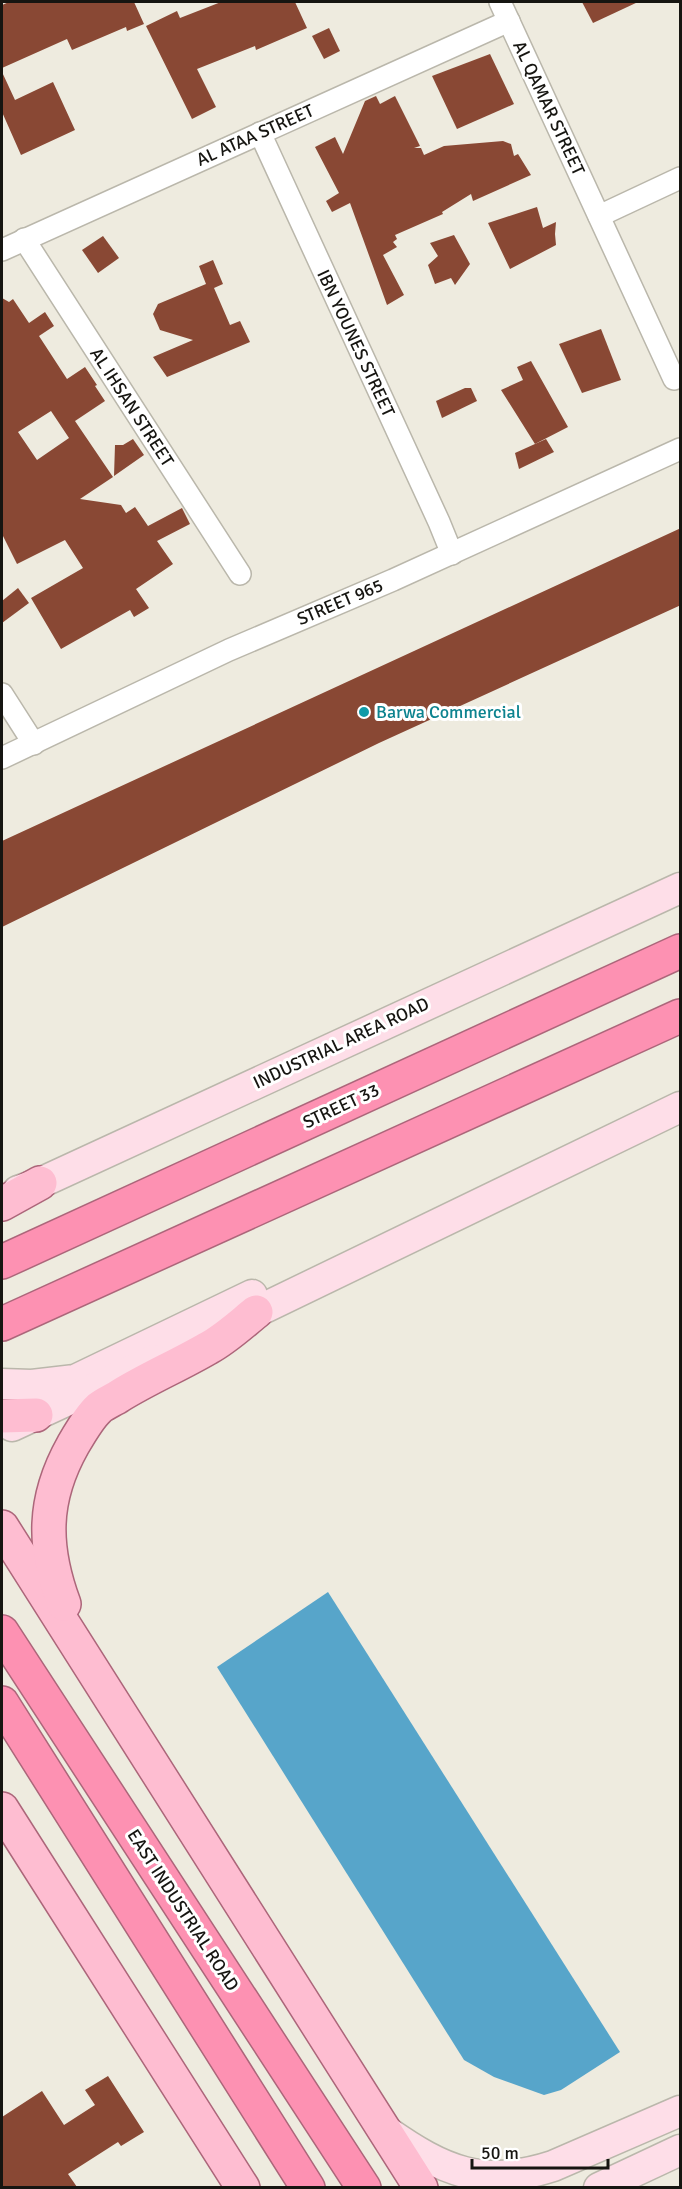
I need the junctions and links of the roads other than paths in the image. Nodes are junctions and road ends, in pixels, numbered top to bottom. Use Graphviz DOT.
graph roads {
  1 [pos="500,2"];
  2 [pos="509,21"];
  3 [pos="260,133"];
  4 [pos="681,178"];
  5 [pos="599,216"];
  6 [pos="24,239"];
  7 [pos="2,249"];
  8 [pos="674,380"];
  9 [pos="681,449"];
  10 [pos="452,554"];
  11 [pos="240,574"];
  12 [pos="2,694"];
  13 [pos="34,744"];
  14 [pos="2,758"];
  15 [pos="681,888"];
  16 [pos="681,951"];
  17 [pos="681,1016"];
  18 [pos="681,1107"];
  19 [pos="40,1183"];
  20 [pos="2,1189"];
  21 [pos="2,1197"];
  22 [pos="2,1204"];
  23 [pos="2,1219"];
  24 [pos="13,1257"];
  25 [pos="347,1267"];
  26 [pos="256,1312"];
  27 [pos="2,1324"];
  28 [pos="2,1384"];
  29 [pos="36,1415"];
  30 [pos="2,1416"];
  31 [pos="2,1431"];
  32 [pos="2,1527"];
  33 [pos="2,1554"];
  34 [pos="2,1632"];
  35 [pos="83,1653"];
  36 [pos="2,1703"];
  37 [pos="2,1809"];
  38 [pos="288,1977"];
  39 [pos="681,2111"];
  40 [pos="386,2131"];
  41 [pos="681,2150"];
  42 [pos="531,2181"];
  43 [pos="243,2187"];
  44 [pos="308,2187"];
  45 [pos="364,2187"];
  46 [pos="421,2187"];
  47 [pos="599,2187"];
  1 -- 2 [label="street, AL QAMAR STREET"];
  2 -- 3 [label="street, AL ATAA STREET"];
  2 -- 5 [label="street, AL QAMAR STREET"];
  3 -- 6 [label="street, AL ATAA STREET"];
  3 -- 10 [label="street, IBN YOUNES STREET"];
  4 -- 5 [label="street"];
  5 -- 8 [label="street, AL QAMAR STREET"];
  6 -- 7 [label="street, AL ATAA STREET"];
  6 -- 11 [label="street, AL IHSAN STREET"];
  9 -- 10 [label="street, STREET 965"];
  10 -- 13 [label="street, STREET 965"];
  12 -- 13 [label="street"];
  13 -- 14 [label="street, STREET 965"];
  15 -- 19 [label="street, INDUSTRIAL AREA ROAD"];
  16 -- 24 [label="highway, STREET 33"];
  17 -- 27 [label="highway"];
  18 -- 25 [label="street"];
  19 -- 20 [label="main road"];
  19 -- 21 [label="street, INDUSTRIAL AREA ROAD"];
  19 -- 22 [label="main road"];
  19 -- 23 [label="street"];
  25 -- 26 [label="street"];
  25 -- 28 [label="street"];
  26 -- 29 [label="street"];
  26 -- 35 [label="main road"];
  29 -- 30 [label="main road"];
  29 -- 31 [label="street"];
  32 -- 35 [label="main road"];
  33 -- 38 [label="main road"];
  34 -- 45 [label="highway, EAST INDUSTRIAL ROAD"];
  35 -- 38 [label="main road"];
  36 -- 44 [label="highway"];
  37 -- 43 [label="main road"];
  38 -- 40 [label="main road"];
  39 -- 42 [label="street"];
  40 -- 42 [label="street"];
  40 -- 46 [label="main road"];
  41 -- 47 [label="street"];
}
